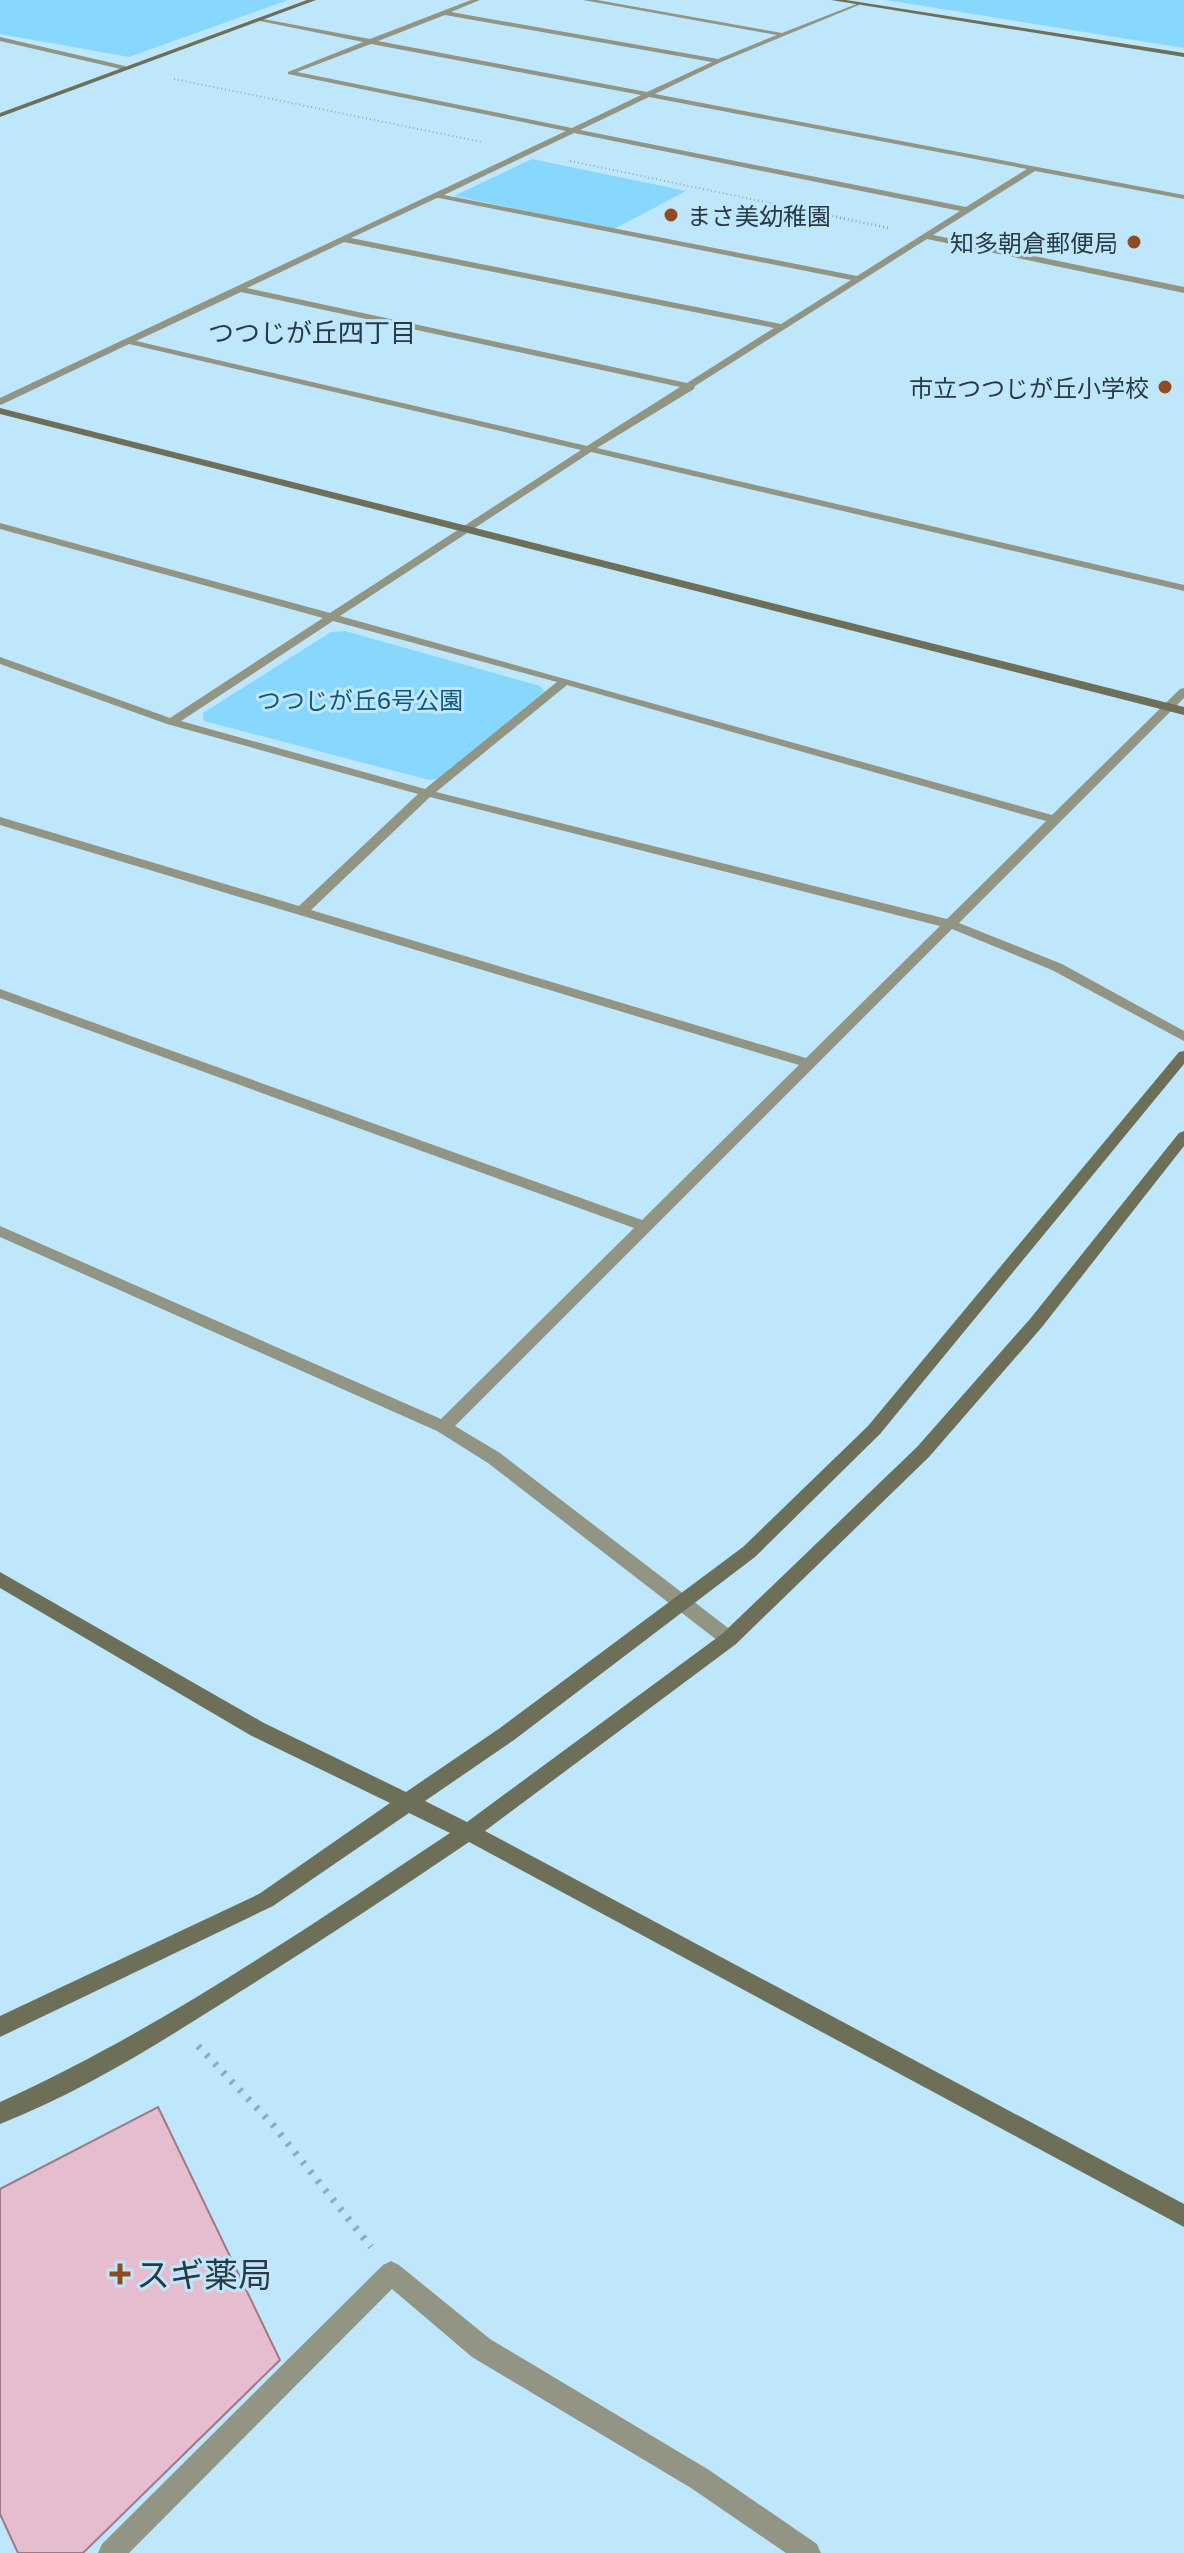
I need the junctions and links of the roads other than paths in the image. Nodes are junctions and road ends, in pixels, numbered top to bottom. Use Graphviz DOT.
graph roads {
  1 [pos="313,0"];
  2 [pos="477,0"];
  3 [pos="586,0"];
  4 [pos="834,0"];
  5 [pos="857,4"];
  6 [pos="445,13"];
  7 [pos="258,20"];
  8 [pos="779,33"];
  9 [pos="0,39"];
  10 [pos="372,41"];
  11 [pos="23,45"];
  12 [pos="0,53"];
  13 [pos="1184,55"];
  14 [pos="719,61"];
  15 [pos="125,68"];
  16 [pos="649,94"];
  17 [pos="0,115"];
  18 [pos="573,131"];
  19 [pos="1034,168"];
  20 [pos="439,196"];
  21 [pos="1184,197"];
  22 [pos="967,210"];
  23 [pos="925,236"];
  24 [pos="342,239"];
  25 [pos="859,279"];
  26 [pos="241,289"];
  27 [pos="1184,290"];
  28 [pos="782,327"];
  29 [pos="131,342"];
  30 [pos="691,387"];
  31 [pos="0,402"];
  32 [pos="0,411"];
  33 [pos="589,449"];
  34 [pos="0,526"];
  35 [pos="467,529"];
  36 [pos="1184,588"];
  37 [pos="330,618"];
  38 [pos="0,660"];
  39 [pos="563,683"];
  40 [pos="1184,691"];
  41 [pos="1168,707"];
  42 [pos="1184,711"];
  43 [pos="171,722"];
  44 [pos="427,793"];
  45 [pos="1054,819"];
  46 [pos="3,825"];
  47 [pos="301,912"];
  48 [pos="950,924"];
  49 [pos="0,993"];
  50 [pos="1184,1037"];
  51 [pos="1184,1055"];
  52 [pos="811,1064"];
  53 [pos="1184,1136"];
  54 [pos="646,1227"];
  55 [pos="0,1231"];
  56 [pos="443,1427"];
  57 [pos="0,1579"];
  58 [pos="682,1603"];
  59 [pos="729,1639"];
  60 [pos="409,1802"];
  61 [pos="468,1832"];
  62 [pos="0,2027"];
  63 [pos="0,2113"];
  64 [pos="1184,2216"];
  65 [pos="111,2553"];
  66 [pos="808,2553"];
  1 -- 7 [label="street"];
  2 -- 6 [label="street"];
  3 -- 8 [label="street"];
  4 -- 5 [label="street"];
  5 -- 8 [label="street"];
  5 -- 13 [label="street"];
  6 -- 10 [label="street"];
  6 -- 14 [label="street"];
  7 -- 10 [label="street"];
  7 -- 15 [label="street"];
  8 -- 14 [label="street"];
  9 -- 11 [label="street"];
  10 -- 16 [label="street"];
  10 -- 18 [label="street"];
  11 -- 12 [label="street"];
  11 -- 15 [label="street"];
  14 -- 16 [label="street"];
  15 -- 17 [label="street"];
  16 -- 18 [label="street"];
  16 -- 19 [label="street"];
  18 -- 20 [label="street"];
  18 -- 22 [label="street"];
  19 -- 21 [label="street"];
  19 -- 22 [label="street"];
  20 -- 24 [label="street"];
  20 -- 25 [label="street"];
  22 -- 23 [label="street"];
  23 -- 25 [label="street"];
  23 -- 27 [label="street"];
  24 -- 26 [label="street"];
  24 -- 28 [label="street"];
  25 -- 28 [label="street"];
  26 -- 29 [label="street"];
  26 -- 30 [label="street"];
  28 -- 30 [label="street"];
  29 -- 31 [label="street"];
  29 -- 33 [label="street"];
  30 -- 33 [label="street"];
  32 -- 35 [label="street"];
  33 -- 35 [label="street"];
  33 -- 36 [label="street"];
  34 -- 37 [label="street"];
  35 -- 37 [label="street"];
  35 -- 41 [label="street"];
  37 -- 39 [label="street"];
  37 -- 43 [label="street"];
  38 -- 43 [label="street"];
  39 -- 44 [label="street"];
  39 -- 45 [label="street"];
  40 -- 41 [label="street"];
  41 -- 42 [label="street"];
  41 -- 45 [label="street"];
  43 -- 44 [label="street"];
  44 -- 47 [label="street"];
  44 -- 48 [label="street"];
  45 -- 48 [label="street"];
  46 -- 47 [label="street"];
  47 -- 52 [label="street"];
  48 -- 50 [label="street"];
  48 -- 52 [label="street"];
  49 -- 54 [label="street"];
  51 -- 58 [label="street"];
  52 -- 54 [label="street"];
  53 -- 59 [label="street"];
  54 -- 56 [label="street"];
  55 -- 56 [label="street"];
  56 -- 58 [label="street"];
  57 -- 60 [label="street"];
  58 -- 59 [label="street"];
  58 -- 60 [label="street"];
  59 -- 61 [label="street"];
  60 -- 61 [label="street"];
  60 -- 62 [label="street"];
  61 -- 63 [label="street"];
  61 -- 64 [label="street"];
  65 -- 66 [label="street"];
}
